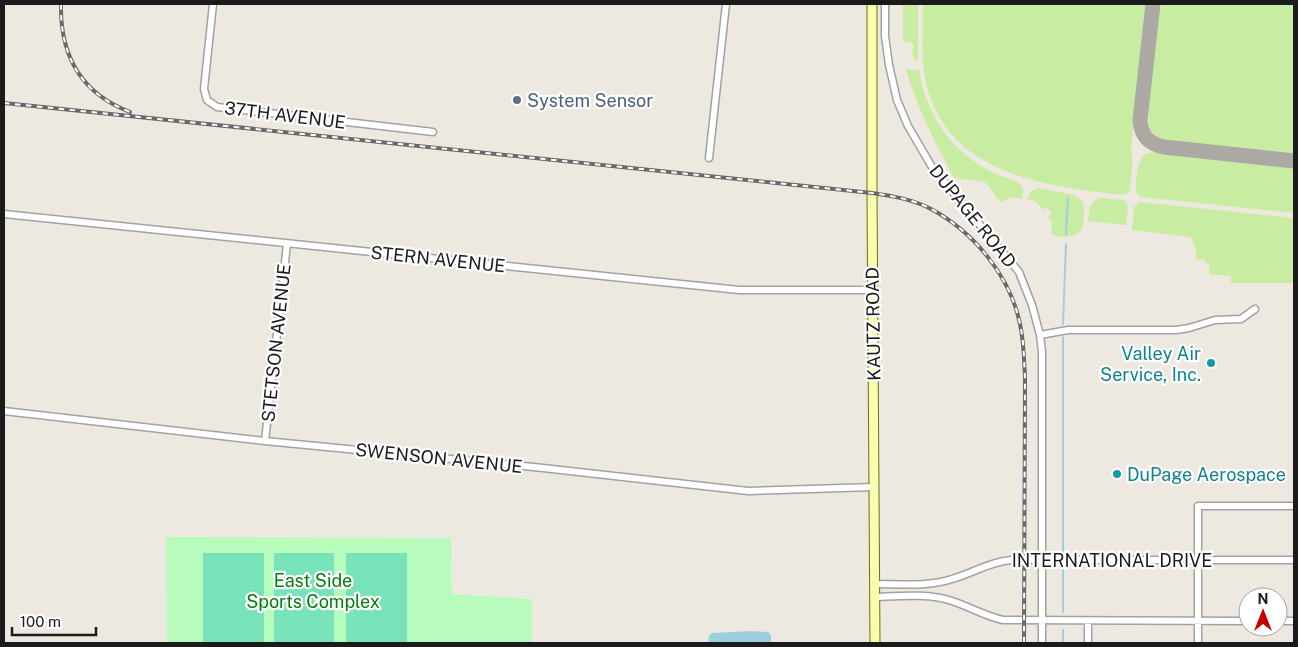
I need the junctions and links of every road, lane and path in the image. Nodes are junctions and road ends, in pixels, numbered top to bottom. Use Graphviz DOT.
graph roads {
  1 [pos="213,4"];
  2 [pos="726,4"];
  3 [pos="872,4"];
  4 [pos="884,4"];
  5 [pos="433,132"];
  6 [pos="710,158"];
  7 [pos="4,214"];
  8 [pos="287,244"];
  9 [pos="872,290"];
  10 [pos="1255,309"];
  11 [pos="1040,335"];
  12 [pos="4,411"];
  13 [pos="265,441"];
  14 [pos="874,487"];
  15 [pos="1294,506"];
  16 [pos="1042,560"];
  17 [pos="1198,560"];
  18 [pos="1294,560"];
  19 [pos="874,584"];
  20 [pos="874,597"];
  21 [pos="1042,621"];
  22 [pos="1088,621"];
  23 [pos="1198,621"];
  24 [pos="1238,621"];
  25 [pos="875,643"];
  26 [pos="1042,643"];
  27 [pos="1088,643"];
  28 [pos="1198,643"];
  1 -- 5 [label="street, 37TH AVENUE"];
  2 -- 6 [label="street"];
  3 -- 9 [label="street, KAUTZ ROAD"];
  4 -- 11 [label="street, DUPAGE ROAD"];
  7 -- 8 [label="street, STERN AVENUE"];
  8 -- 9 [label="street, STERN AVENUE"];
  8 -- 13 [label="street, STETSON AVENUE"];
  9 -- 14 [label="street, KAUTZ ROAD"];
  10 -- 11 [label="street"];
  11 -- 16 [label="street, DUPAGE ROAD"];
  12 -- 13 [label="street, SWENSON AVENUE"];
  13 -- 14 [label="street, SWENSON AVENUE"];
  14 -- 19 [label="street, KAUTZ ROAD"];
  15 -- 17 [label="street"];
  16 -- 17 [label="street, INTERNATIONAL DRIVE"];
  16 -- 19 [label="street, INTERNATIONAL DRIVE"];
  16 -- 21 [label="street, DUPAGE ROAD"];
  17 -- 18 [label="street, INTERNATIONAL DRIVE"];
  17 -- 23 [label="street"];
  19 -- 20 [label="street, KAUTZ ROAD"];
  20 -- 21 [label="street"];
  20 -- 25 [label="street, KAUTZ ROAD"];
  21 -- 22 [label="street"];
  21 -- 26 [label="street, DUPAGE ROAD"];
  22 -- 23 [label="street"];
  22 -- 27 [label="street"];
  23 -- 24 [label="street"];
  23 -- 28 [label="street"];
}
